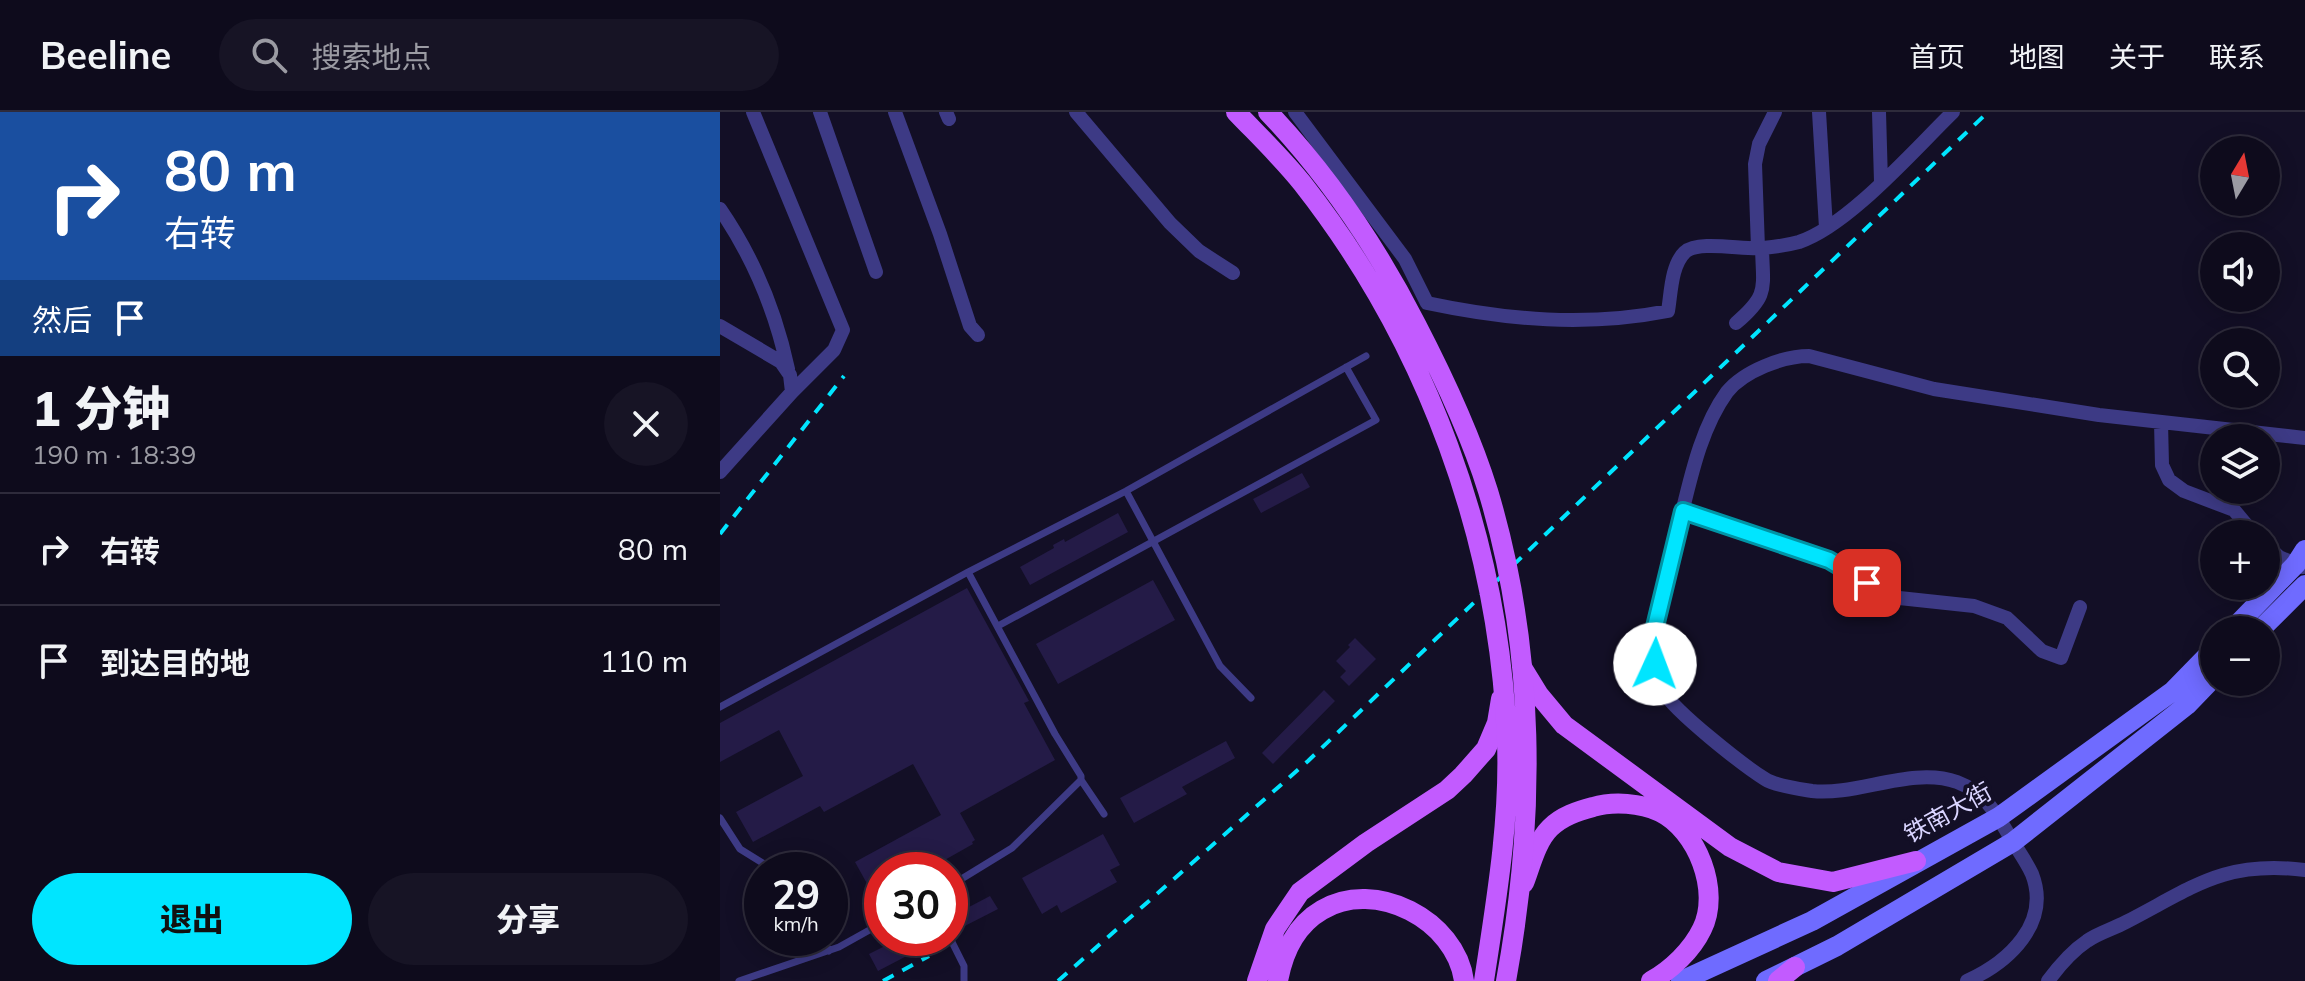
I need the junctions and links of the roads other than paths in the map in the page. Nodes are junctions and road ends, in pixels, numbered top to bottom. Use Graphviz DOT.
graph roads {
  1 [pos="753,112"];
  2 [pos="820,112"];
  3 [pos="895,112"];
  4 [pos="1076,112"];
  5 [pos="1236,112"];
  6 [pos="1268,112"];
  7 [pos="1295,112"];
  8 [pos="1775,112"];
  9 [pos="1819,112"];
  10 [pos="1879,112"];
  11 [pos="1953,112"];
  12 [pos="1938,119"];
  13 [pos="1881,182"];
  14 [pos="720,209"];
  15 [pos="1826,228"];
  16 [pos="1760,248"];
  17 [pos="876,272"];
  18 [pos="1233,273"];
  19 [pos="1736,323"];
  20 [pos="720,326"];
  21 [pos="978,335"];
  22 [pos="1366,356"];
  23 [pos="1346,367"];
  24 [pos="790,375"];
  25 [pos="792,392"];
  26 [pos="2161,422"];
  27 [pos="2305,438"];
  28 [pos="720,472"];
  29 [pos="1126,491"];
  30 [pos="1683,511"];
  31 [pos="2242,520"];
  32 [pos="1154,541"];
  33 [pos="2280,557"];
  34 [pos="2302,560"];
  35 [pos="968,572"];
  36 [pos="2305,585"];
  37 [pos="2080,607"];
  38 [pos="2246,616"];
  39 [pos="2274,616"];
  40 [pos="998,626"];
  41 [pos="2200,663"];
  42 [pos="1523,669"];
  43 [pos="1502,687"];
  44 [pos="2200,692"];
  45 [pos="1251,698"];
  46 [pos="720,707"];
  47 [pos="1081,780"];
  48 [pos="1104,814"];
  49 [pos="1999,817"];
  50 [pos="720,818"];
  51 [pos="2013,842"];
  52 [pos="745,852"];
  53 [pos="1916,861"];
  54 [pos="2305,870"];
  55 [pos="968,875"];
  56 [pos="1517,902"];
  57 [pos="814,956"];
  58 [pos="959,956"];
  59 [pos="1795,967"];
  60 [pos="1978,979"];
  61 [pos="739,981"];
  62 [pos="964,981"];
  63 [pos="1257,981"];
  64 [pos="1278,981"];
  65 [pos="1464,981"];
  66 [pos="1484,981"];
  67 [pos="1506,981"];
  68 [pos="1651,981"];
  69 [pos="1681,981"];
  70 [pos="1766,981"];
  71 [pos="1778,981"];
  72 [pos="2048,981"];
  1 -- 25 [label="street"];
  2 -- 17 [label="street"];
  3 -- 21 [label="street"];
  4 -- 18 [label="street"];
  5 -- 43 [label="main road, bridge"];
  6 -- 42 [label="main road, bridge"];
  7 -- 16 [label="street"];
  8 -- 16 [label="street"];
  9 -- 15 [label="street"];
  10 -- 13 [label="street"];
  11 -- 12 [label="street"];
  12 -- 13 [label="street"];
  13 -- 15 [label="street"];
  14 -- 24 [label="street"];
  15 -- 16 [label="street"];
  16 -- 19 [label="street"];
  20 -- 24 [label="street"];
  22 -- 23 [label="lane"];
  23 -- 29 [label="lane"];
  23 -- 32 [label="lane"];
  24 -- 25 [label="street"];
  25 -- 28 [label="street"];
  26 -- 27 [label="street"];
  26 -- 30 [label="street"];
  26 -- 31 [label="street"];
  29 -- 32 [label="lane"];
  29 -- 35 [label="lane"];
  30 -- 37 [label="street"];
  30 -- 49 [label="street"];
  32 -- 40 [label="lane"];
  32 -- 45 [label="lane"];
  33 -- 34 [label="street"];
  34 -- 38 [label="main road"];
  35 -- 40 [label="lane"];
  35 -- 46 [label="lane"];
  36 -- 39 [label="main road"];
  40 -- 47 [label="lane"];
  41 -- 49 [label="main road, 铁南大街"];
  42 -- 53 [label="main road"];
  42 -- 56 [label="main road, bridge"];
  43 -- 63 [label="main road, bridge"];
  43 -- 66 [label="main road, bridge"];
  44 -- 51 [label="main road"];
  47 -- 48 [label="lane"];
  47 -- 55 [label="lane"];
  49 -- 51 [label="street"];
  49 -- 53 [label="main road, 铁南大街"];
  50 -- 52 [label="lane"];
  51 -- 59 [label="main road"];
  51 -- 60 [label="street"];
  53 -- 69 [label="main road, 铁南大街"];
  54 -- 72 [label="street"];
  56 -- 67 [label="main road, bridge"];
  56 -- 68 [label="main road, bridge"];
  57 -- 61 [label="lane"];
  58 -- 62 [label="lane"];
  59 -- 70 [label="main road"];
  59 -- 71 [label="main road"];
  64 -- 65 [label="main road"];
}
